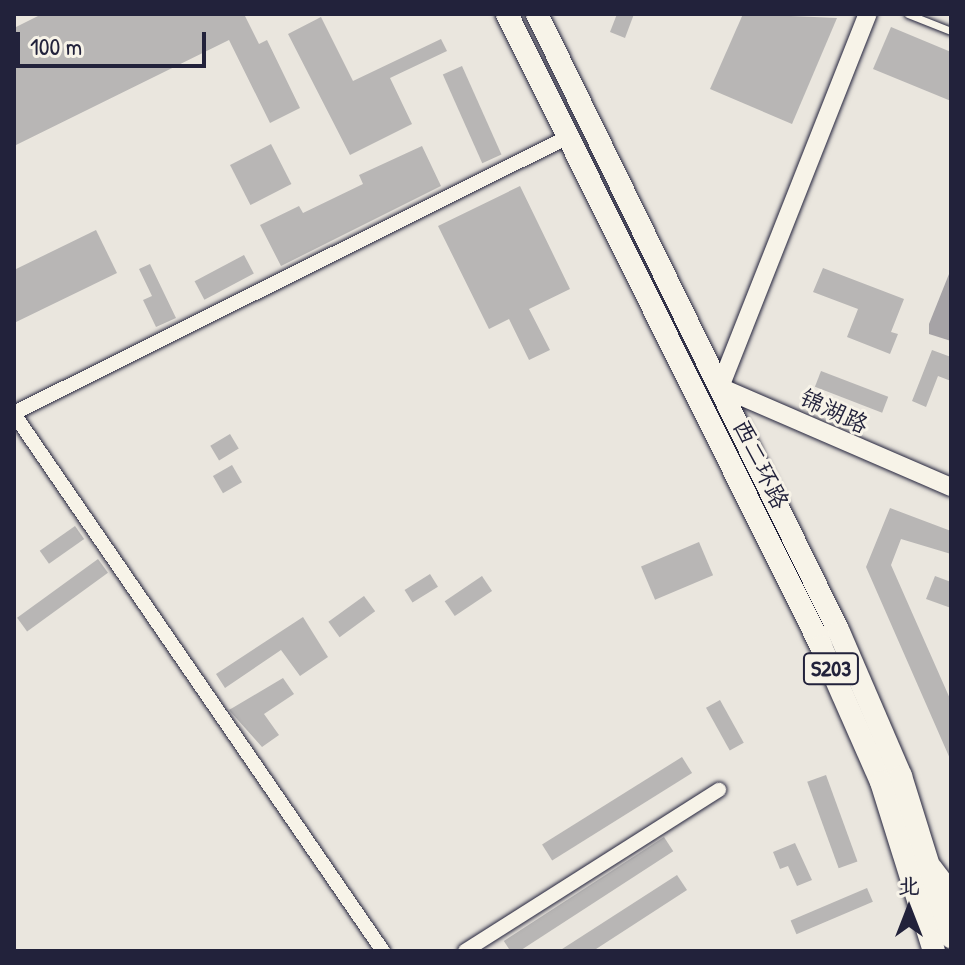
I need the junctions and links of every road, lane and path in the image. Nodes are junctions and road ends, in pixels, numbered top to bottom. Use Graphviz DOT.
graph roads {
  1 [pos="507,14"];
  2 [pos="537,14"];
  3 [pos="868,14"];
  4 [pos="908,14"];
  5 [pos="951,31"];
  6 [pos="591,123"];
  7 [pos="568,137"];
  8 [pos="720,387"];
  9 [pos="699,398"];
  10 [pos="14,413"];
  11 [pos="951,487"];
  12 [pos="719,790"];
  13 [pos="916,861"];
  14 [pos="951,891"];
  15 [pos="951,937"];
  16 [pos="383,951"];
  17 [pos="465,951"];
  18 [pos="934,951"];
  1 -- 7 [label="main road, 西二环路 / S203"];
  2 -- 6 [label="main road, 西二环路 / S203"];
  3 -- 8 [label="street"];
  4 -- 5 [label="lane"];
  6 -- 7 [label="main road"];
  6 -- 8 [label="main road, 西二环路 / S203"];
  7 -- 9 [label="main road, 西二环路 / S203"];
  7 -- 10 [label="street"];
  8 -- 9 [label="street"];
  8 -- 11 [label="street, 锦湖路"];
  8 -- 13 [label="main road, 西二环路 / S203"];
  9 -- 13 [label="main road, 西二环路 / S203"];
  10 -- 16 [label="street"];
  12 -- 17 [label="street"];
  13 -- 14 [label="street"];
  13 -- 15 [label="main road, 西二环路 / S203"];
  13 -- 18 [label="main road, 西二环路 / S203"];
}
